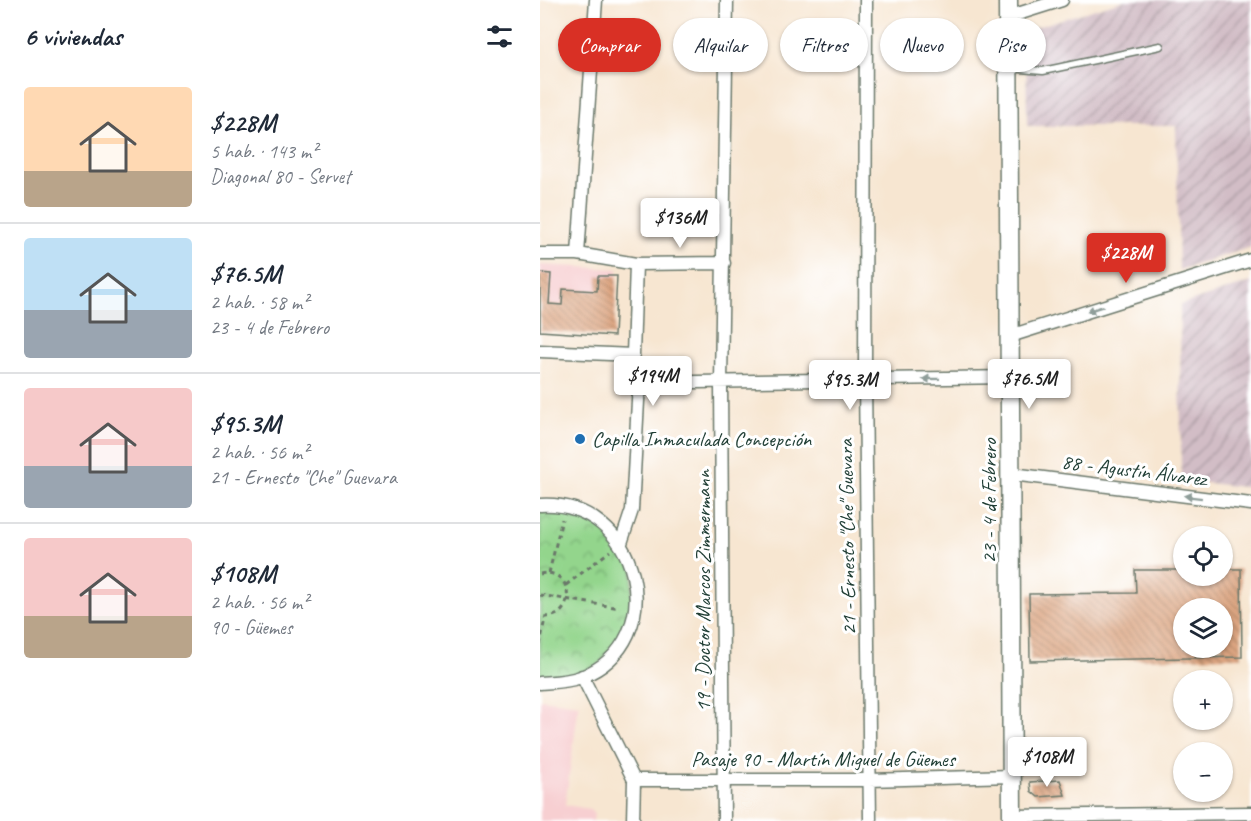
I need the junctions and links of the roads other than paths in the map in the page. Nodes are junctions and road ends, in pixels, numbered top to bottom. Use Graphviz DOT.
graph roads {
  1 [pos="596,0"];
  2 [pos="727,0"];
  3 [pos="866,0"];
  4 [pos="1062,0"];
  5 [pos="1008,9"];
  6 [pos="1160,46"];
  7 [pos="1046,70"];
  8 [pos="1009,72"];
  9 [pos="578,254"];
  10 [pos="540,255"];
  11 [pos="1251,260"];
  12 [pos="724,263"];
  13 [pos="636,264"];
  14 [pos="1010,336"];
  15 [pos="540,351"];
  16 [pos="633,355"];
  17 [pos="1011,377"];
  18 [pos="865,380"];
  19 [pos="639,383"];
  20 [pos="721,383"];
  21 [pos="1012,474"];
  22 [pos="1251,504"];
  23 [pos="540,505"];
  24 [pos="621,543"];
  25 [pos="582,676"];
  26 [pos="540,683"];
  27 [pos="1012,776"];
  28 [pos="724,778"];
  29 [pos="634,780"];
  30 [pos="869,780"];
  31 [pos="1251,813"];
  32 [pos="1012,818"];
  33 [pos="633,821"];
  34 [pos="724,821"];
  35 [pos="870,821"];
  1 -- 9 [label="street"];
  2 -- 12 [label="street, 19 - Doctor Marcos Zimmermann"];
  3 -- 18 [label="street, 21 - Ernesto \"Che\" Guevara"];
  4 -- 5 [label="street"];
  6 -- 7 [label="lane"];
  8 -- 14 [label="street, 23 - 4 de Febrero"];
  9 -- 10 [label="street"];
  9 -- 13 [label="street"];
  11 -- 14 [label="street, one-way"];
  12 -- 13 [label="street"];
  12 -- 20 [label="street, 19 - Doctor Marcos Zimmermann"];
  13 -- 16 [label="street"];
  14 -- 17 [label="street, 23 - 4 de Febrero"];
  15 -- 16 [label="street"];
  16 -- 19 [label="street"];
  17 -- 18 [label="street, one-way"];
  17 -- 21 [label="street, 23 - 4 de Febrero"];
  18 -- 20 [label="street"];
  18 -- 30 [label="street, 21 - Ernesto \"Che\" Guevara"];
  19 -- 20 [label="street"];
  19 -- 24 [label="street"];
  20 -- 28 [label="street, 19 - Doctor Marcos Zimmermann"];
  22 -- 21 [label="street, 88 - Agustín Álvarez, one-way"];
  21 -- 27 [label="street, 23 - 4 de Febrero"];
  23 -- 24 [label="street"];
  24 -- 25 [label="street"];
  25 -- 26 [label="street"];
  25 -- 29 [label="street"];
  27 -- 30 [label="street, Pasaje 90 - Martín Miguel de Güemes"];
  27 -- 32 [label="street, 23 - 4 de Febrero"];
  28 -- 29 [label="street, Pasaje 90 - Martín Miguel de Güemes"];
  28 -- 30 [label="street, Pasaje 90 - Martín Miguel de Güemes"];
  28 -- 34 [label="street, 19 - Doctor Marcos Zimmermann"];
  29 -- 33 [label="street"];
  30 -- 35 [label="street, 21 - Ernesto \"Che\" Guevara"];
  31 -- 32 [label="street"];
}
